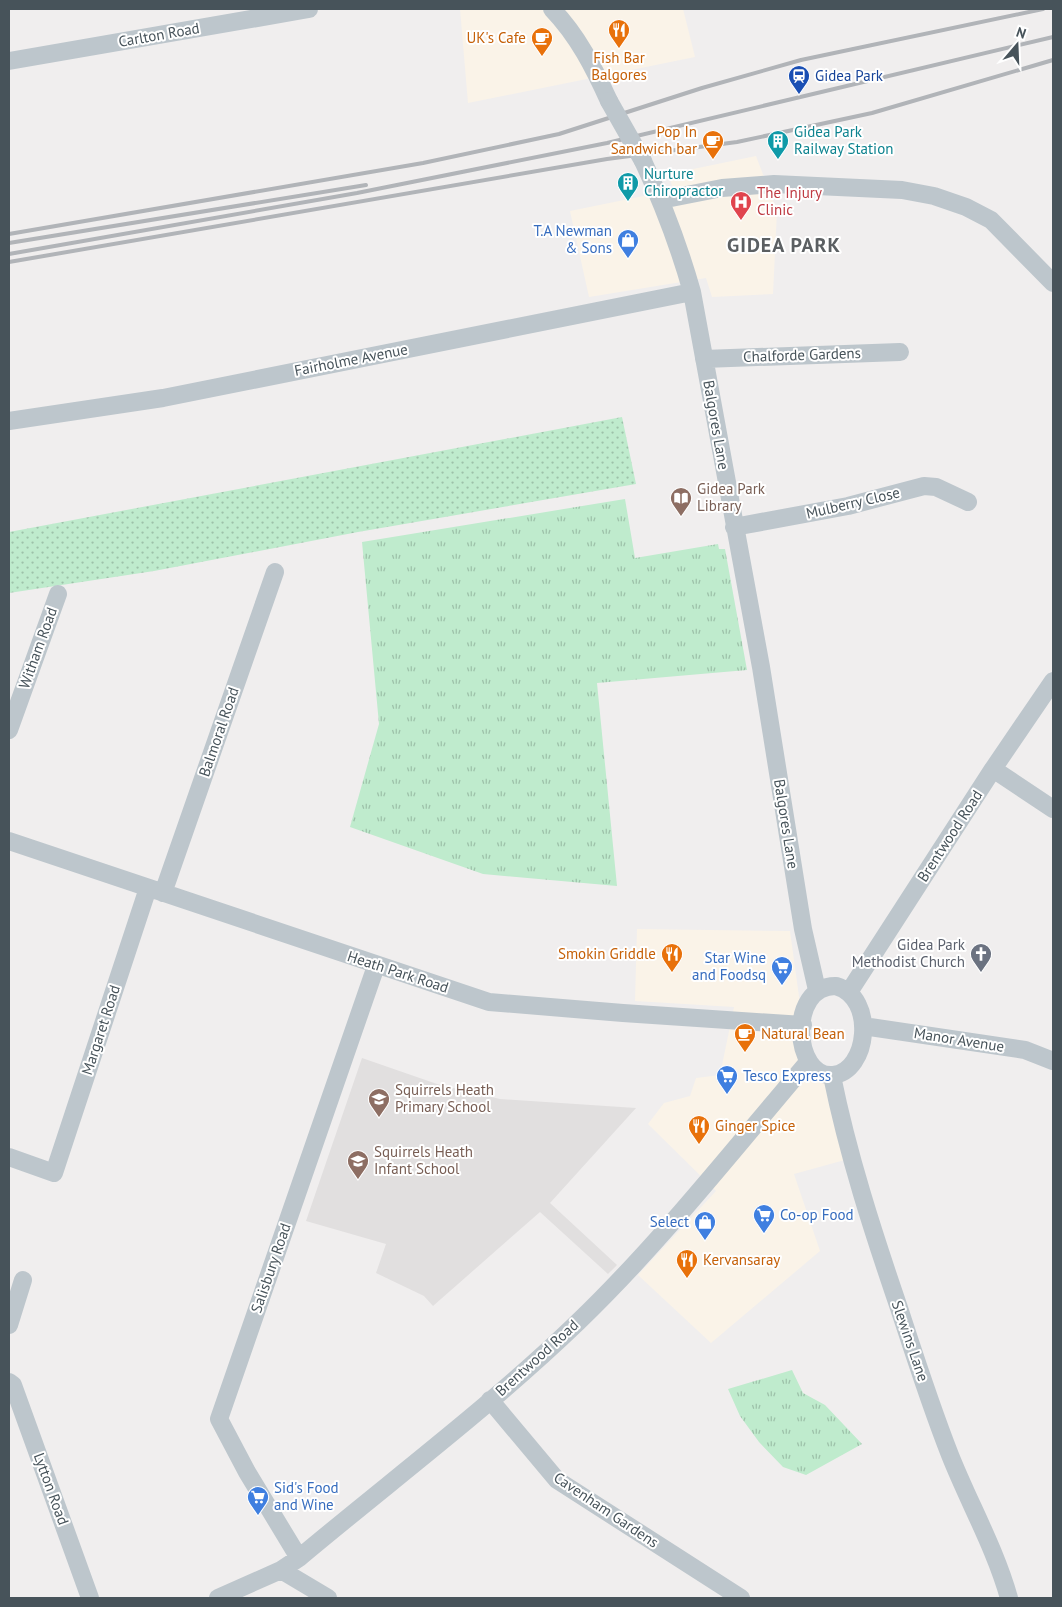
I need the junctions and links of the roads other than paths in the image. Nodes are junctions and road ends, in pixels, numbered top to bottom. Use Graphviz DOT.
graph roads {
  1 [pos="309,9"];
  2 [pos="552,9"];
  3 [pos="9,61"];
  4 [pos="662,200"];
  5 [pos="1053,283"];
  6 [pos="692,292"];
  7 [pos="900,352"];
  8 [pos="704,358"];
  9 [pos="9,421"];
  10 [pos="968,502"];
  11 [pos="734,526"];
  12 [pos="275,572"];
  13 [pos="58,594"];
  14 [pos="1053,681"];
  15 [pos="9,730"];
  16 [pos="993,769"];
  17 [pos="1053,809"];
  18 [pos="9,841"];
  19 [pos="156,890"];
  20 [pos="376,966"];
  21 [pos="817,990"];
  22 [pos="849,992"];
  23 [pos="802,1025"];
  24 [pos="863,1026"];
  25 [pos="1053,1061"];
  26 [pos="808,1062"];
  27 [pos="832,1076"];
  28 [pos="9,1157"];
  29 [pos="23,1280"];
  30 [pos="9,1325"];
  31 [pos="9,1382"];
  32 [pos="490,1400"];
  33 [pos="299,1558"];
  34 [pos="282,1570"];
  35 [pos="90,1598"];
  36 [pos="218,1598"];
  37 [pos="328,1598"];
  38 [pos="741,1598"];
  39 [pos="1009,1598"];
  1 -- 3 [label="street, Carlton Road"];
  2 -- 4 [label="street, Balgores Lane, bridge"];
  4 -- 5 [label="street"];
  4 -- 6 [label="street, Balgores Lane"];
  6 -- 8 [label="street, Balgores Lane"];
  6 -- 9 [label="street, Fairholme Avenue"];
  7 -- 8 [label="street, Chalforde Gardens"];
  8 -- 11 [label="street, Balgores Lane"];
  10 -- 11 [label="street, Mulberry Close"];
  11 -- 21 [label="street, Balgores Lane"];
  12 -- 19 [label="street, Balmoral Road"];
  13 -- 15 [label="street, Witham Road"];
  14 -- 16 [label="street, Brentwood Road"];
  16 -- 17 [label="street"];
  16 -- 22 [label="street, Brentwood Road"];
  18 -- 19 [label="street, Heath Park Road"];
  19 -- 20 [label="street, Heath Park Road"];
  19 -- 28 [label="street, Margaret Road"];
  20 -- 23 [label="street, Heath Park Road"];
  20 -- 33 [label="street, Salisbury Road"];
  21 -- 22 [label="street"];
  21 -- 23 [label="street"];
  22 -- 24 [label="street"];
  23 -- 26 [label="street"];
  24 -- 25 [label="street, Manor Avenue"];
  24 -- 27 [label="street"];
  26 -- 27 [label="street"];
  26 -- 32 [label="street, Brentwood Road"];
  27 -- 39 [label="street, Slewins Lane"];
  29 -- 30 [label="street"];
  31 -- 35 [label="street, Lytton Road"];
  32 -- 33 [label="street, Brentwood Road"];
  32 -- 38 [label="street, Cavenham Gardens"];
  33 -- 34 [label="street, Brentwood Road"];
  34 -- 36 [label="street, Brentwood Road"];
  34 -- 37 [label="street"];
}
